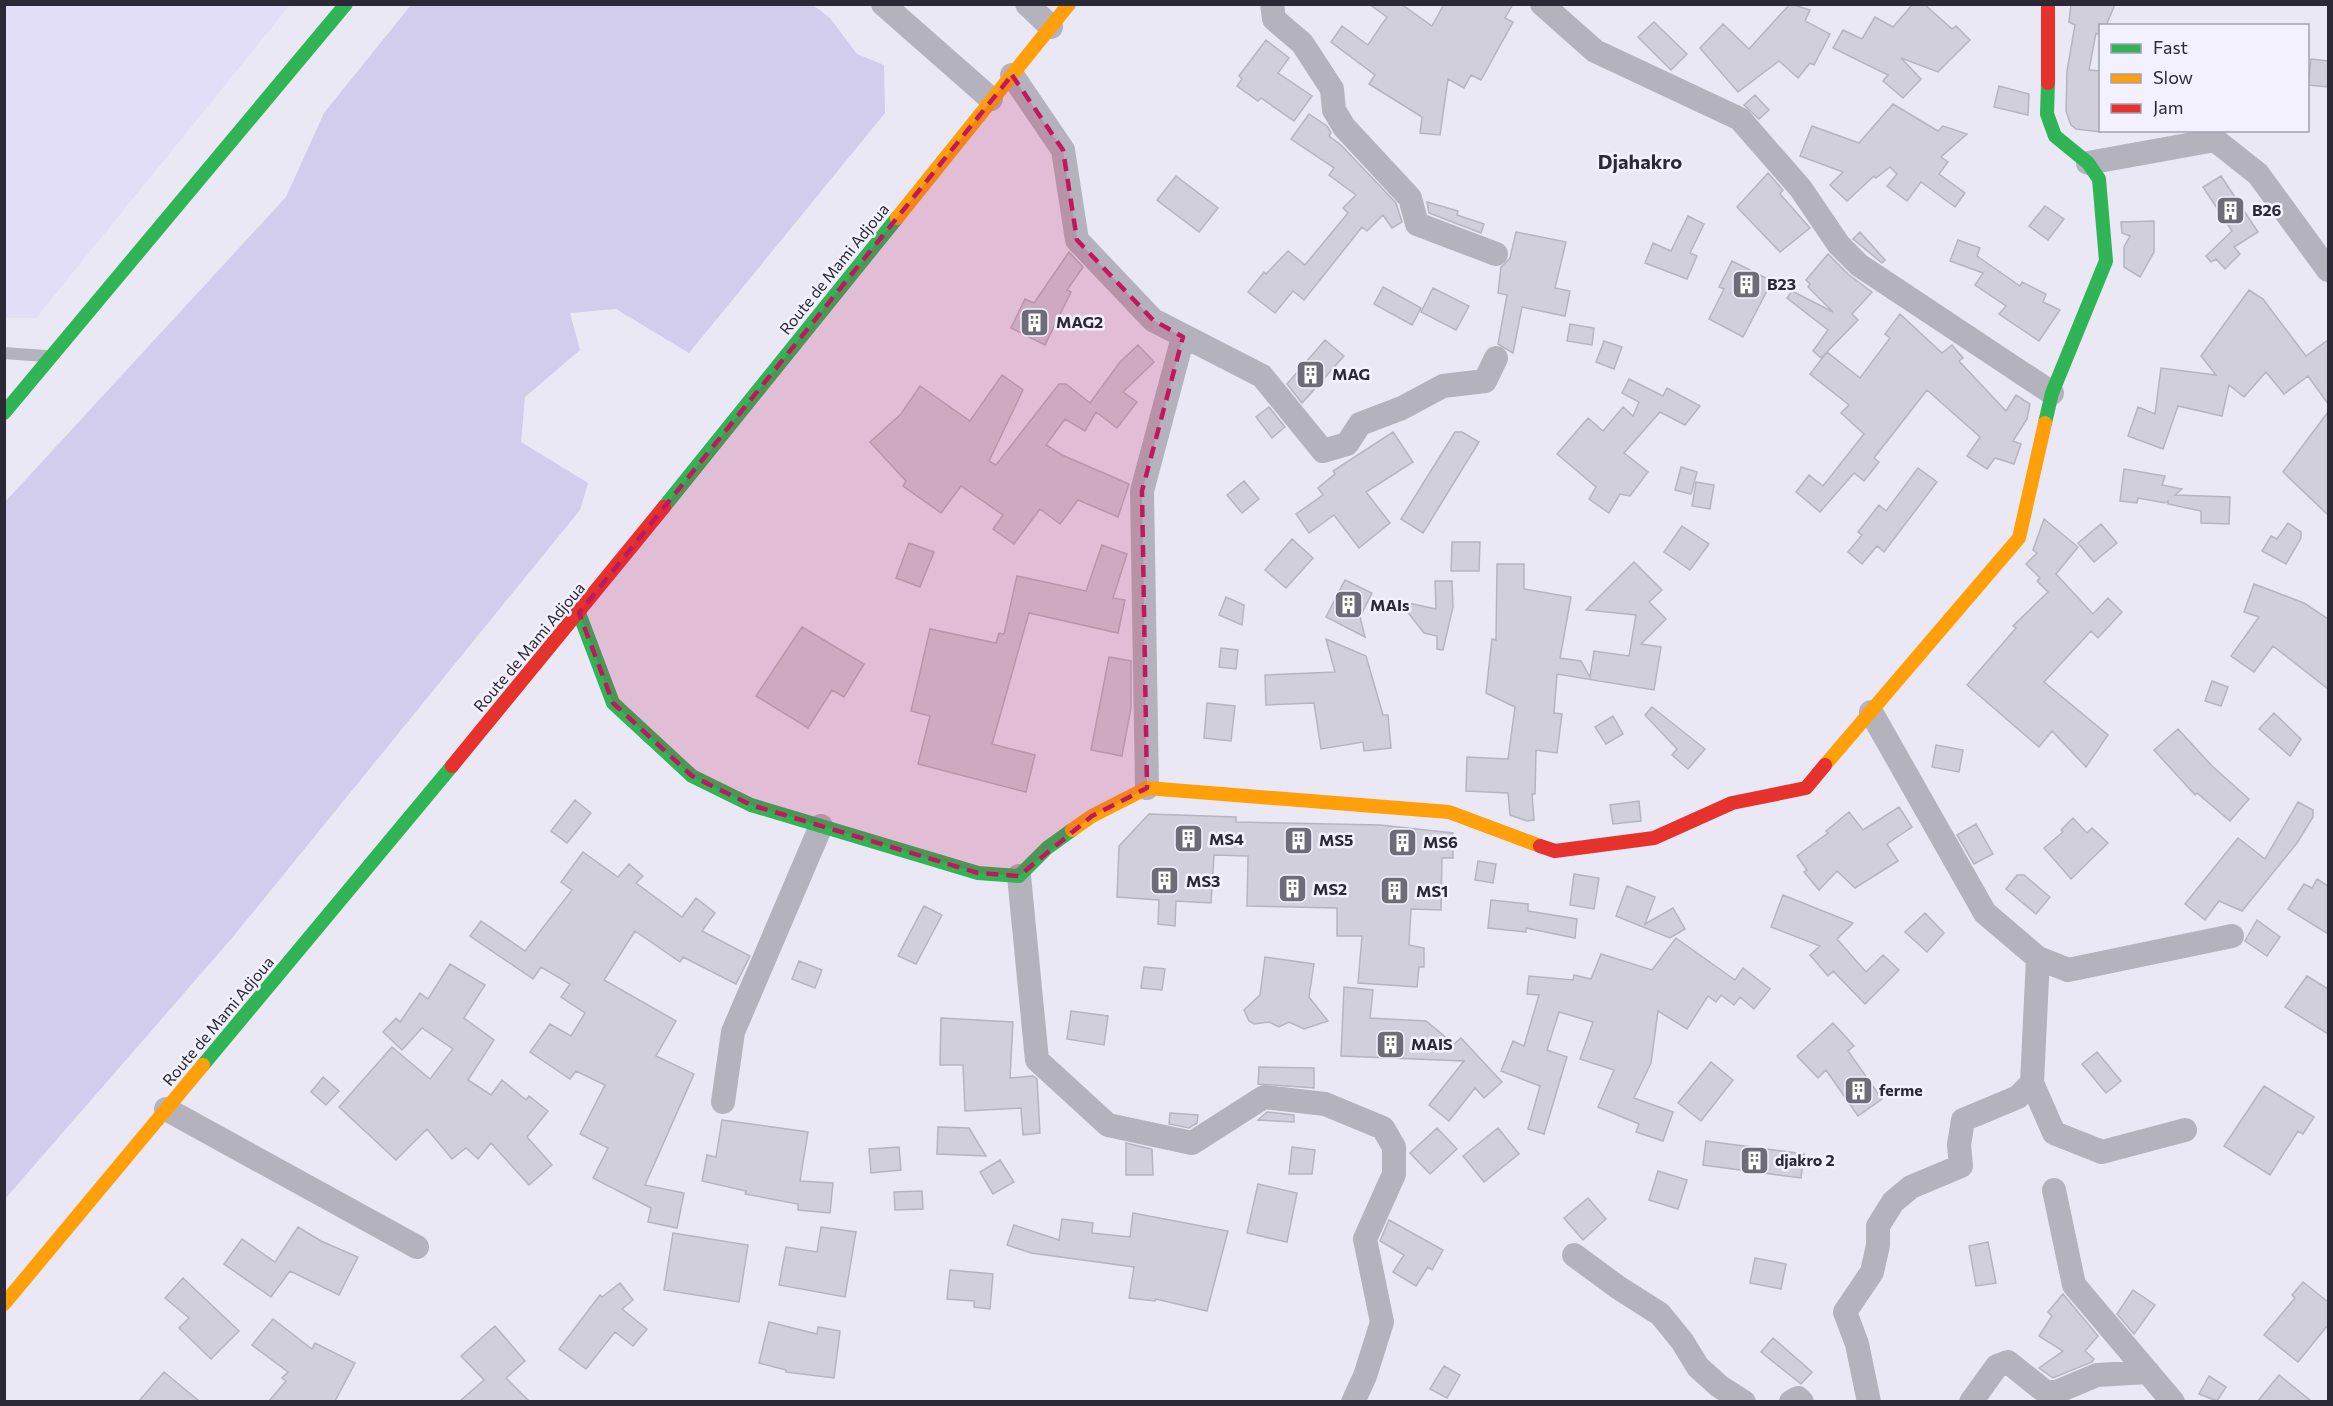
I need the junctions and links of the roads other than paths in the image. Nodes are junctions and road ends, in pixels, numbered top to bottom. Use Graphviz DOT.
graph roads {
  1 [pos="346,4"];
  2 [pos="883,4"];
  3 [pos="1027,4"];
  4 [pos="1070,4"];
  5 [pos="1272,4"];
  6 [pos="1542,4"];
  7 [pos="2048,4"];
  8 [pos="1052,27"];
  9 [pos="1012,75"];
  10 [pos="992,99"];
  11 [pos="2088,163"];
  12 [pos="1496,254"];
  13 [pos="2328,270"];
  14 [pos="1183,337"];
  15 [pos="4,353"];
  16 [pos="52,356"];
  17 [pos="1496,358"];
  18 [pos="2052,393"];
  19 [pos="4,413"];
  20 [pos="579,613"];
  21 [pos="1871,712"];
  22 [pos="1147,788"];
  23 [pos="821,826"];
  24 [pos="1019,876"];
  25 [pos="2232,936"];
  26 [pos="2038,958"];
  27 [pos="2032,1083"];
  28 [pos="723,1102"];
  29 [pos="166,1109"];
  30 [pos="2185,1130"];
  31 [pos="2054,1190"];
  32 [pos="417,1247"];
  33 [pos="1574,1255"];
  34 [pos="4,1304"];
  35 [pos="2148,1372"];
  36 [pos="1353,1401"];
  37 [pos="1743,1401"];
  38 [pos="1791,1401"];
  39 [pos="1802,1401"];
  40 [pos="1869,1401"];
  41 [pos="1971,1401"];
  42 [pos="2173,1401"];
  1 -- 16 [label="street"];
  2 -- 10 [label="street"];
  3 -- 8 [label="street"];
  4 -- 8 [label="street, Route de Mami Adjoua"];
  5 -- 12 [label="street"];
  6 -- 18 [label="street"];
  7 -- 11 [label="street"];
  8 -- 9 [label="street, Route de Mami Adjoua"];
  9 -- 10 [label="street, Route de Mami Adjoua"];
  9 -- 14 [label="street"];
  10 -- 20 [label="street, Route de Mami Adjoua"];
  11 -- 13 [label="street"];
  11 -- 18 [label="street"];
  14 -- 17 [label="street"];
  14 -- 22 [label="street"];
  15 -- 16 [label="lane"];
  16 -- 19 [label="street"];
  18 -- 21 [label="street"];
  20 -- 23 [label="street"];
  20 -- 29 [label="street, Route de Mami Adjoua"];
  21 -- 22 [label="street"];
  21 -- 26 [label="street"];
  22 -- 24 [label="street"];
  23 -- 24 [label="street"];
  23 -- 28 [label="street"];
  24 -- 36 [label="street"];
  25 -- 26 [label="street"];
  26 -- 27 [label="street"];
  27 -- 30 [label="street"];
  27 -- 40 [label="street"];
  29 -- 32 [label="street"];
  29 -- 34 [label="street, Route de Mami Adjoua"];
  31 -- 35 [label="street"];
  33 -- 37 [label="street"];
  35 -- 41 [label="street"];
  35 -- 42 [label="street"];
  38 -- 39 [label="street"];
}
